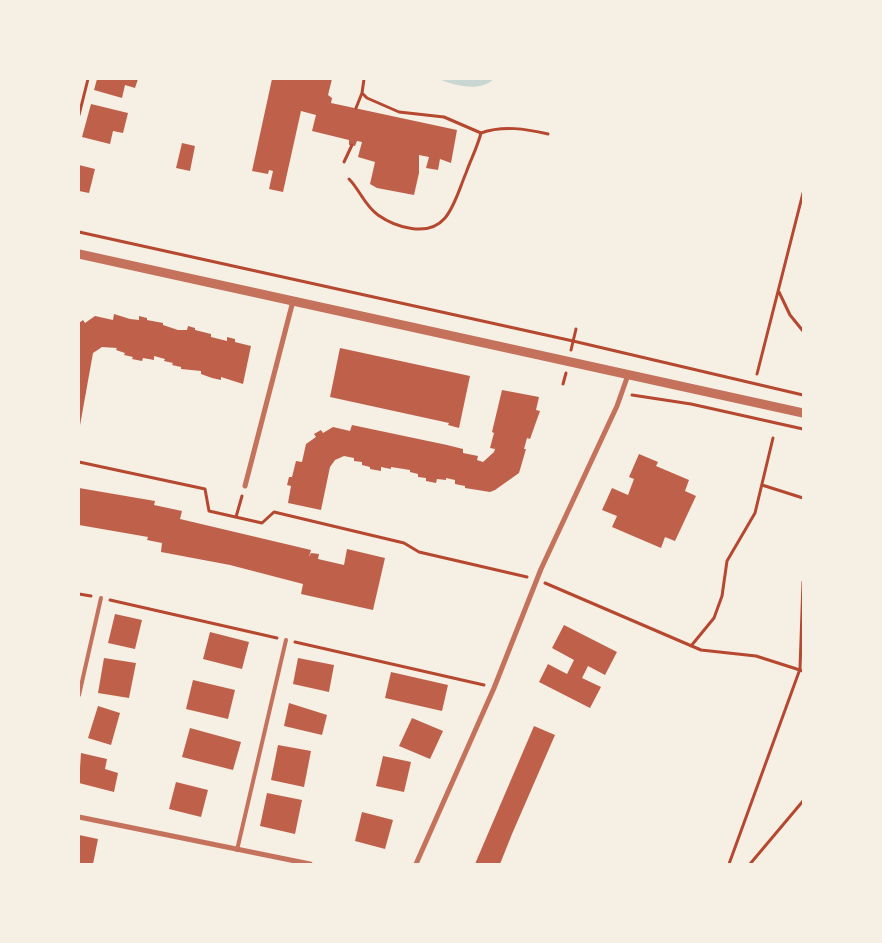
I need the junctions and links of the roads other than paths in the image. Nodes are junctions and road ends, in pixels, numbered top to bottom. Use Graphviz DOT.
graph roads {
  1 [pos="79,254"];
  2 [pos="293,301"];
  3 [pos="628,375"];
  4 [pos="803,413"];
  5 [pos="245,486"];
  6 [pos="101,598"];
  7 [pos="286,640"];
  8 [pos="79,695"];
  9 [pos="79,817"];
  10 [pos="237,850"];
  11 [pos="310,864"];
  12 [pos="416,864"];
  1 -- 2 [label="street"];
  2 -- 3 [label="street"];
  2 -- 5 [label="street"];
  3 -- 4 [label="street"];
  3 -- 12 [label="street"];
  6 -- 8 [label="lane"];
  7 -- 10 [label="lane"];
  9 -- 10 [label="street"];
  10 -- 11 [label="street"];
}
